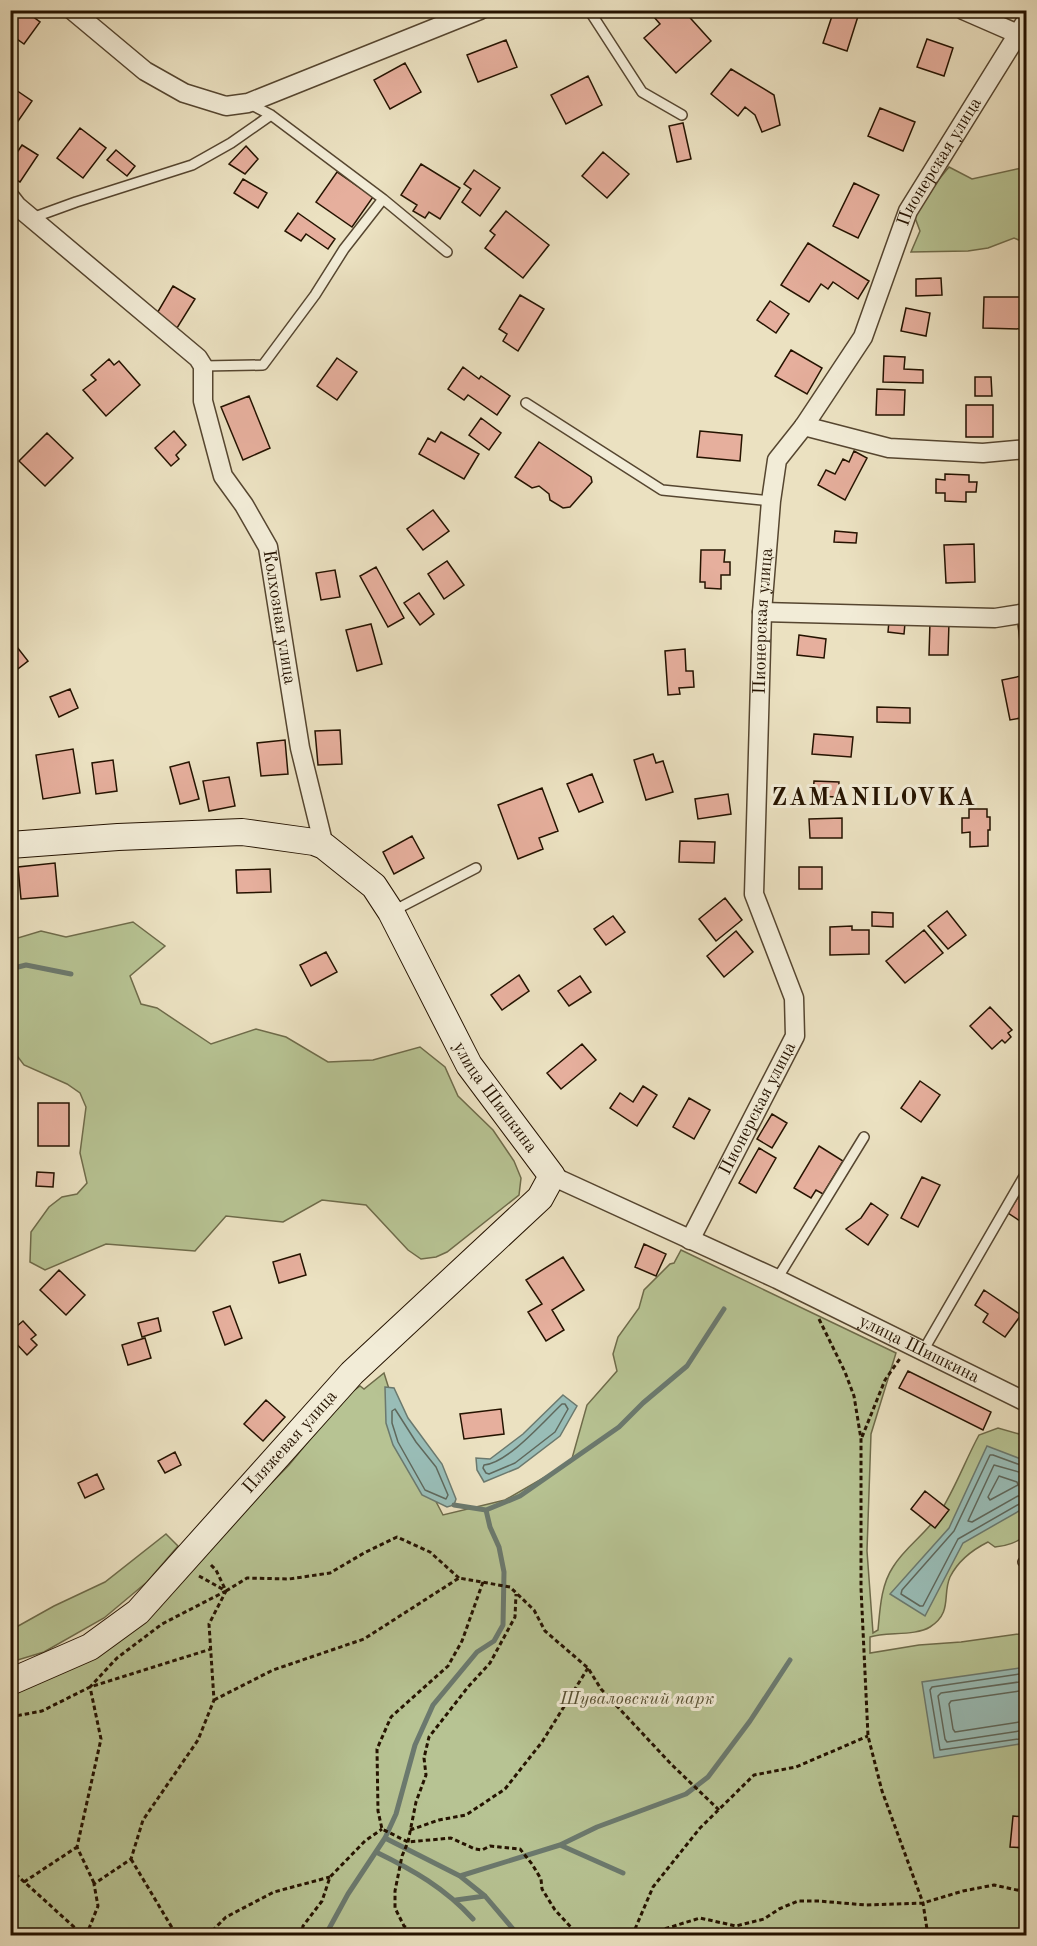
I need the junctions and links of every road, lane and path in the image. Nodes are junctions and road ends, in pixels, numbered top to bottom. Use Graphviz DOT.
graph roads {
  1 [pos="72,10"];
  2 [pos="480,10"];
  3 [pos="589,10"];
  4 [pos="963,10"];
  5 [pos="1022,28"];
  6 [pos="248,103"];
  7 [pos="271,115"];
  8 [pos="682,115"];
  9 [pos="383,199"];
  10 [pos="13,205"];
  11 [pos="32,218"];
  12 [pos="447,252"];
  13 [pos="202,366"];
  14 [pos="526,403"];
  15 [pos="804,426"];
  16 [pos="1026,449"];
  17 [pos="771,501"];
  18 [pos="762,612"];
  19 [pos="1026,613"];
  20 [pos="10,845"];
  21 [pos="324,846"];
  22 [pos="476,868"];
  23 [pos="391,912"];
  24 [pos="864,1137"];
  25 [pos="1026,1173"];
  26 [pos="552,1176"];
  27 [pos="690,1240"];
  28 [pos="777,1279"];
  29 [pos="803,1292"];
  30 [pos="917,1347"];
  31 [pos="1026,1402"];
  32 [pos="861,1439"];
  33 [pos="188,1557"];
  34 [pos="459,1578"];
  35 [pos="483,1582"];
  36 [pos="226,1591"];
  37 [pos="516,1594"];
  38 [pos="211,1649"];
  39 [pos="588,1668"];
  40 [pos="10,1682"];
  41 [pos="90,1687"];
  42 [pos="214,1700"];
  43 [pos="10,1717"];
  44 [pos="868,1736"];
  45 [pos="719,1810"];
  46 [pos="382,1829"];
  47 [pos="410,1830"];
  48 [pos="408,1842"];
  49 [pos="77,1847"];
  50 [pos="131,1859"];
  51 [pos="10,1869"];
  52 [pos="330,1877"];
  53 [pos="24,1882"];
  54 [pos="94,1884"];
  55 [pos="1026,1892"];
  56 [pos="923,1903"];
  57 [pos="85,1935"];
  58 [pos="177,1935"];
  59 [pos="207,1935"];
  60 [pos="301,1935"];
  61 [pos="418,1935"];
  62 [pos="579,1935"];
  63 [pos="632,1935"];
  64 [pos="652,1935"];
  65 [pos="928,1935"];
  1 -- 6 [label="street"];
  2 -- 6 [label="street"];
  3 -- 8 [label="lane"];
  4 -- 5 [label="street"];
  5 -- 15 [label="street, Пионерская улица"];
  6 -- 7 [label="lane"];
  7 -- 9 [label="lane"];
  7 -- 11 [label="lane"];
  9 -- 12 [label="lane"];
  9 -- 13 [label="lane"];
  10 -- 11 [label="street"];
  11 -- 13 [label="street"];
  13 -- 21 [label="street, Колхозная улица"];
  14 -- 17 [label="lane"];
  15 -- 16 [label="street"];
  15 -- 17 [label="street, Пионерская улица"];
  17 -- 18 [label="street, Пионерская улица"];
  18 -- 19 [label="street"];
  18 -- 27 [label="street, Пионерская улица"];
  20 -- 21 [label="street, улица Шишкина"];
  21 -- 23 [label="street, улица Шишкина"];
  22 -- 23 [label="lane"];
  23 -- 26 [label="street, улица Шишкина"];
  24 -- 28 [label="lane"];
  25 -- 30 [label="lane"];
  26 -- 27 [label="street, улица Шишкина"];
  26 -- 33 [label="street, Пляжевая улица"];
  27 -- 28 [label="street, улица Шишкина"];
  28 -- 29 [label="street, улица Шишкина"];
  29 -- 30 [label="street, улица Шишкина"];
  29 -- 32 [label="path"];
  30 -- 31 [label="street, улица Шишкина"];
  30 -- 32 [label="path"];
  32 -- 44 [label="path"];
  33 -- 36 [label="path"];
  33 -- 36 [label="path"];
  33 -- 40 [label="street, Пляжевая улица"];
  34 -- 35 [label="path"];
  34 -- 36 [label="path"];
  34 -- 42 [label="path"];
  35 -- 37 [label="path"];
  35 -- 46 [label="path"];
  36 -- 38 [label="path"];
  36 -- 41 [label="path"];
  37 -- 39 [label="path"];
  37 -- 47 [label="path"];
  38 -- 41 [label="path"];
  38 -- 42 [label="path"];
  39 -- 45 [label="path"];
  39 -- 47 [label="path"];
  41 -- 43 [label="path"];
  41 -- 49 [label="path"];
  42 -- 50 [label="path"];
  44 -- 45 [label="path"];
  44 -- 56 [label="path"];
  45 -- 63 [label="path"];
  46 -- 48 [label="path"];
  46 -- 52 [label="path"];
  47 -- 48 [label="path"];
  48 -- 61 [label="path"];
  48 -- 62 [label="path"];
  49 -- 53 [label="path"];
  49 -- 54 [label="path"];
  50 -- 54 [label="path"];
  50 -- 58 [label="path"];
  51 -- 53 [label="path"];
  52 -- 59 [label="path"];
  52 -- 60 [label="path"];
  53 -- 57 [label="path"];
  54 -- 57 [label="path"];
  55 -- 56 [label="path"];
  56 -- 64 [label="path"];
  56 -- 65 [label="path"];
}
